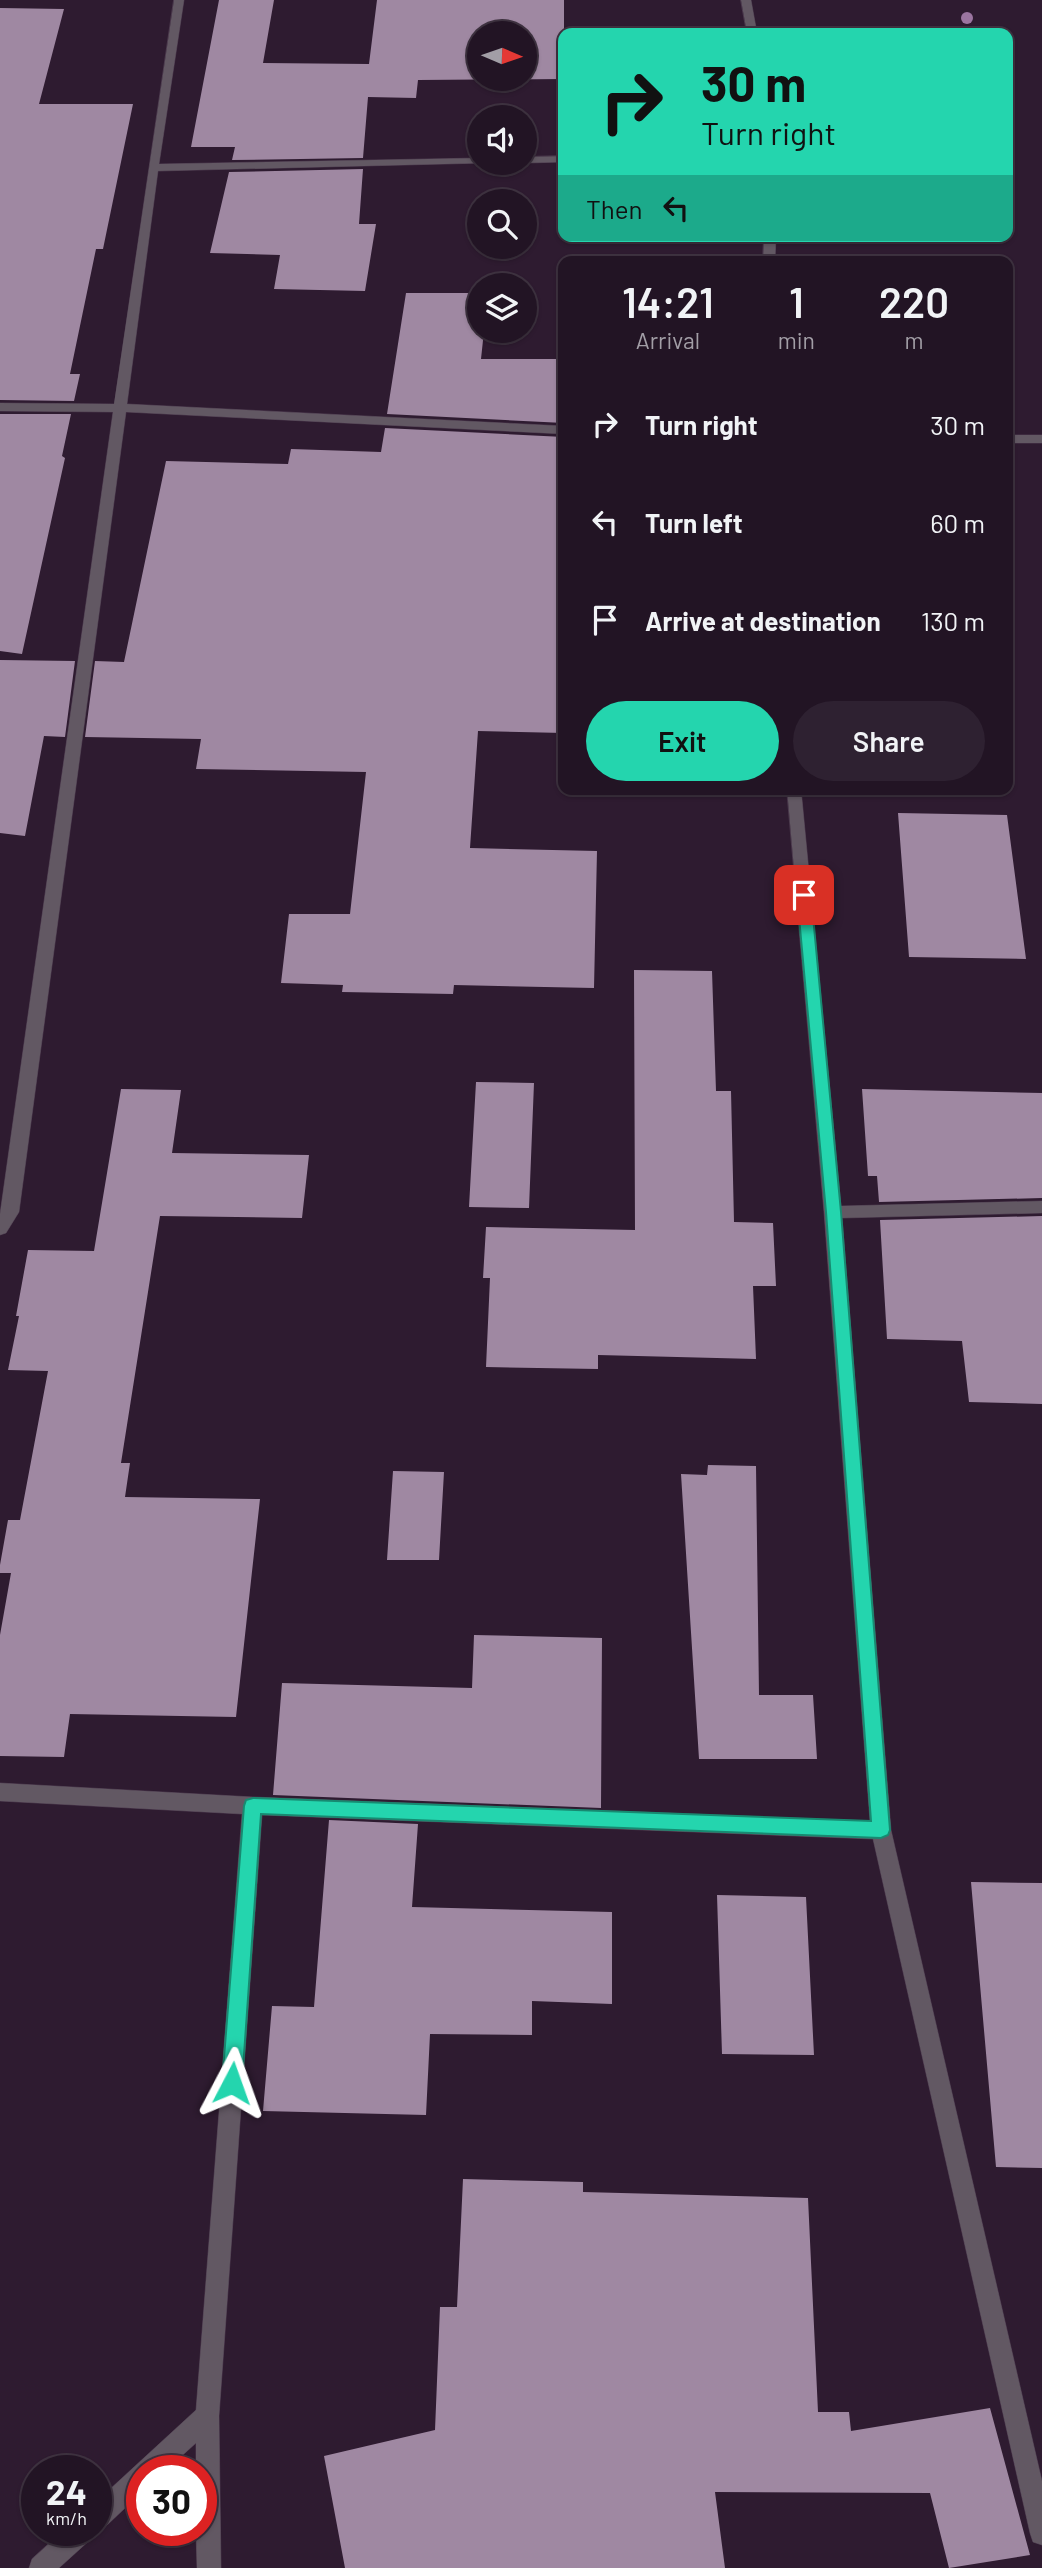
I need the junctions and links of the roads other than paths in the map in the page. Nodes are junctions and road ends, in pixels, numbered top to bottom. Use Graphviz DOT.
graph roads {
  1 [pos="179,0"];
  2 [pos="746,0"];
  3 [pos="751,28"];
  4 [pos="558,159"];
  5 [pos="537,160"];
  6 [pos="467,161"];
  7 [pos="153,168"];
  8 [pos="0,407"];
  9 [pos="120,408"];
  10 [pos="558,430"];
  11 [pos="1013,439"];
  12 [pos="1042,439"];
  13 [pos="795,795"];
  14 [pos="1042,1207"];
  15 [pos="833,1212"];
  16 [pos="0,1228"];
  17 [pos="0,1792"];
  18 [pos="253,1806"];
  19 [pos="881,1830"];
  20 [pos="207,2416"];
  21 [pos="164,2455"];
  22 [pos="126,2491"];
  23 [pos="112,2503"];
  24 [pos="1042,2533"];
  25 [pos="65,2546"];
  26 [pos="41,2568"];
  27 [pos="209,2568"];
  1 -- 7 [label="street"];
  2 -- 3 [label="street"];
  4 -- 5 [label="street"];
  6 -- 7 [label="street"];
  7 -- 9 [label="street"];
  8 -- 9 [label="street"];
  9 -- 10 [label="street"];
  9 -- 16 [label="street"];
  11 -- 12 [label="street"];
  13 -- 15 [label="street"];
  14 -- 15 [label="street"];
  15 -- 19 [label="street"];
  17 -- 18 [label="street"];
  18 -- 19 [label="street"];
  18 -- 20 [label="street"];
  19 -- 24 [label="street"];
  20 -- 21 [label="street"];
  20 -- 27 [label="street"];
  22 -- 23 [label="street"];
  25 -- 26 [label="street"];
}
